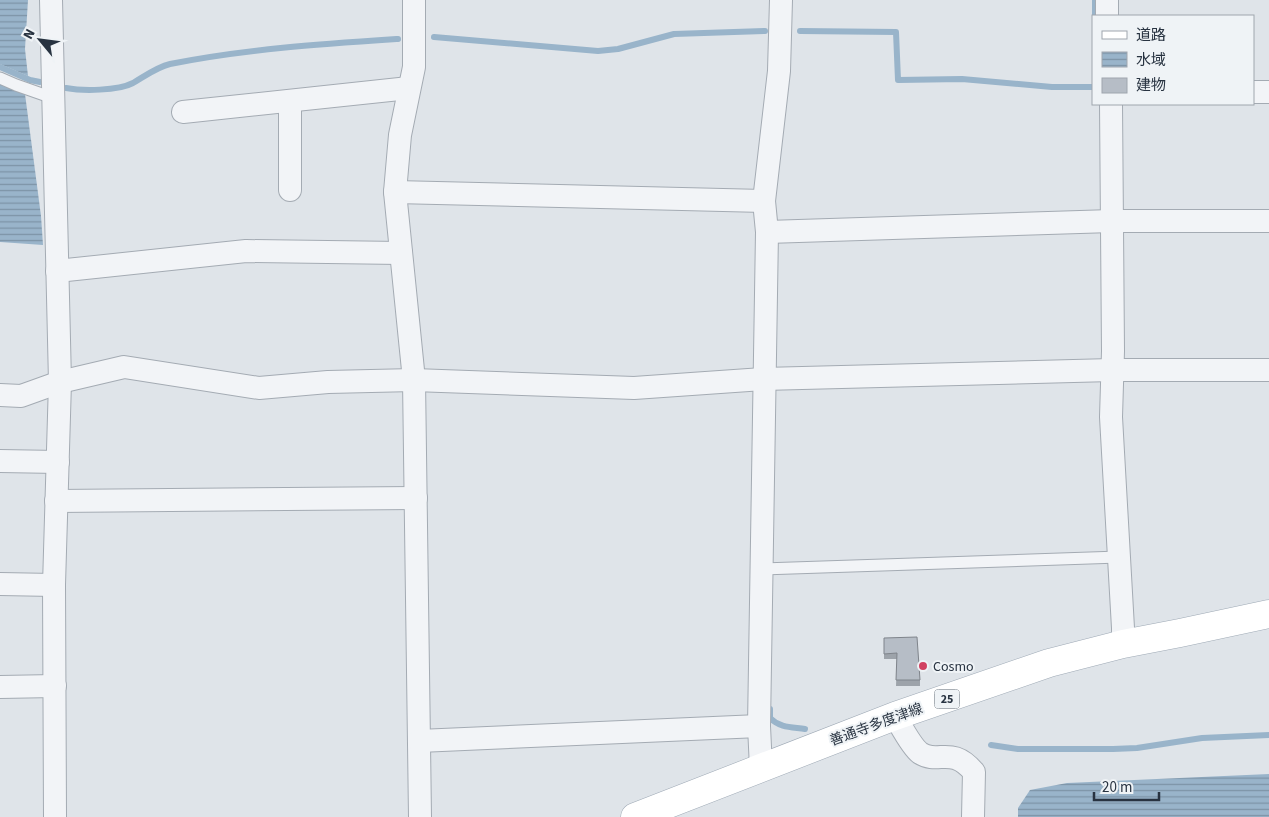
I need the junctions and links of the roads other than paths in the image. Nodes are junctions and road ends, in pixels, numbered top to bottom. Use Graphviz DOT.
graph roads {
  1 [pos="51,0"];
  2 [pos="414,0"];
  3 [pos="781,0"];
  4 [pos="1108,0"];
  5 [pos="1107,15"];
  6 [pos="0,78"];
  7 [pos="409,88"];
  8 [pos="1254,92"];
  9 [pos="1269,92"];
  10 [pos="53,98"];
  11 [pos="290,101"];
  12 [pos="1111,105"];
  13 [pos="183,112"];
  14 [pos="290,190"];
  15 [pos="396,192"];
  16 [pos="764,201"];
  17 [pos="1112,221"];
  18 [pos="1269,222"];
  19 [pos="767,232"];
  20 [pos="402,253"];
  21 [pos="57,271"];
  22 [pos="1112,370"];
  23 [pos="1269,370"];
  24 [pos="764,379"];
  25 [pos="414,380"];
  26 [pos="60,382"];
  27 [pos="0,395"];
  28 [pos="0,461"];
  29 [pos="58,462"];
  30 [pos="416,498"];
  31 [pos="56,501"];
  32 [pos="1119,557"];
  33 [pos="761,569"];
  34 [pos="0,584"];
  35 [pos="54,585"];
  36 [pos="1269,614"];
  37 [pos="1123,644"];
  38 [pos="54,686"];
  39 [pos="0,688"];
  40 [pos="895,716"];
  41 [pos="759,726"];
  42 [pos="420,741"];
  43 [pos="761,768"];
  44 [pos="55,817"];
  45 [pos="420,817"];
  46 [pos="635,817"];
  47 [pos="974,817"];
  1 -- 10 [label="street"];
  2 -- 7 [label="street"];
  3 -- 16 [label="street"];
  4 -- 5 [label="street"];
  6 -- 10 [label="lane"];
  7 -- 11 [label="street"];
  7 -- 15 [label="street"];
  8 -- 9 [label="street"];
  10 -- 21 [label="street"];
  11 -- 13 [label="street"];
  11 -- 14 [label="street"];
  12 -- 17 [label="street"];
  15 -- 16 [label="street"];
  15 -- 20 [label="street"];
  16 -- 19 [label="street"];
  17 -- 18 [label="street"];
  17 -- 19 [label="street"];
  17 -- 22 [label="street"];
  19 -- 24 [label="street"];
  20 -- 21 [label="street"];
  20 -- 25 [label="street"];
  21 -- 26 [label="street"];
  22 -- 23 [label="street"];
  22 -- 24 [label="street"];
  22 -- 32 [label="street"];
  24 -- 25 [label="street"];
  24 -- 33 [label="street"];
  25 -- 26 [label="street"];
  25 -- 30 [label="street"];
  26 -- 27 [label="street"];
  26 -- 29 [label="street"];
  28 -- 29 [label="street"];
  29 -- 31 [label="street"];
  30 -- 31 [label="street"];
  30 -- 42 [label="street"];
  31 -- 35 [label="street"];
  32 -- 33 [label="lane"];
  32 -- 37 [label="street"];
  33 -- 41 [label="street"];
  34 -- 35 [label="street"];
  35 -- 38 [label="street"];
  36 -- 37 [label="main road, 善通寺多度津線 / 25"];
  37 -- 40 [label="main road, 善通寺多度津線 / 25"];
  38 -- 39 [label="street"];
  38 -- 44 [label="street"];
  40 -- 43 [label="main road, 善通寺多度津線 / 25"];
  40 -- 47 [label="street"];
  41 -- 42 [label="street"];
  41 -- 43 [label="street"];
  42 -- 45 [label="street"];
  43 -- 46 [label="main road, 善通寺多度津線 / 25"];
}
